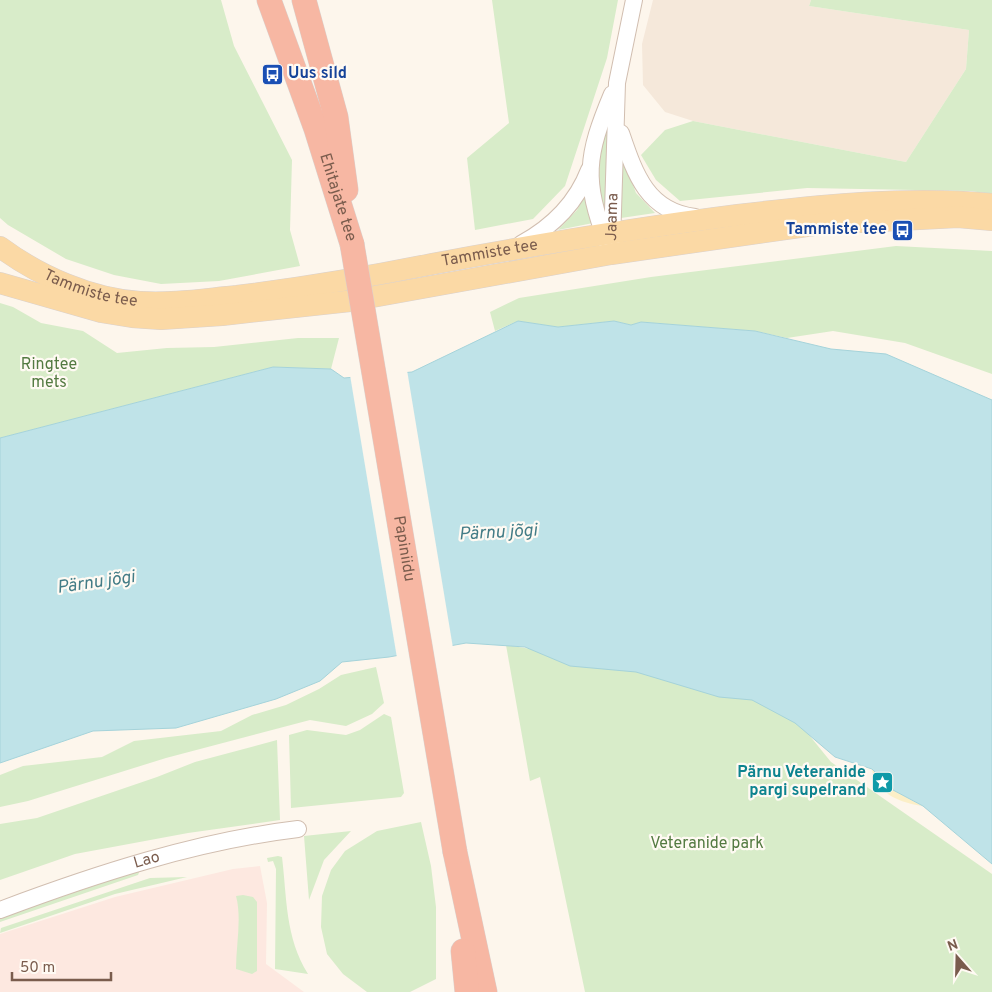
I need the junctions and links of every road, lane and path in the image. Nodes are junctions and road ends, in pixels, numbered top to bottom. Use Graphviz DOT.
graph roads {
  1 [pos="269,0"];
  2 [pos="634,0"];
  3 [pos="303,3"];
  4 [pos="617,83"];
  5 [pos="616,119"];
  6 [pos="590,168"];
  7 [pos="992,204"];
  8 [pos="709,219"];
  9 [pos="992,220"];
  10 [pos="608,233"];
  11 [pos="352,244"];
  12 [pos="0,247"];
  13 [pos="513,249"];
  14 [pos="611,254"];
  15 [pos="0,262"];
  16 [pos="0,283"];
  17 [pos="64,302"];
  18 [pos="298,829"];
  19 [pos="455,852"];
  20 [pos="0,910"];
  21 [pos="467,992"];
  22 [pos="485,992"];
  1 -- 11 [label="highway, Ehitajate tee"];
  2 -- 4 [label="street, Jaama"];
  3 -- 11 [label="highway, Ehitajate tee"];
  4 -- 5 [label="street, Jaama"];
  4 -- 6 [label="street, Jaama"];
  5 -- 8 [label="street, Jaama"];
  5 -- 10 [label="street, Jaama"];
  6 -- 10 [label="street, Jaama"];
  6 -- 13 [label="street, Jaama"];
  7 -- 8 [label="main road, Tammiste tee"];
  8 -- 10 [label="main road, Tammiste tee"];
  9 -- 14 [label="main road, Tammiste tee"];
  10 -- 13 [label="main road, Tammiste tee"];
  10 -- 14 [label="street, Jaama"];
  11 -- 19 [label="highway, Papiniidu, bridge"];
  12 -- 13 [label="main road, Tammiste tee"];
  14 -- 17 [label="main road, Tammiste tee"];
  15 -- 17 [label="main road"];
  16 -- 17 [label="main road, Tammiste tee"];
  18 -- 20 [label="street, Lao"];
  19 -- 21 [label="highway, Papiniidu"];
  19 -- 22 [label="highway, Papiniidu"];
}
